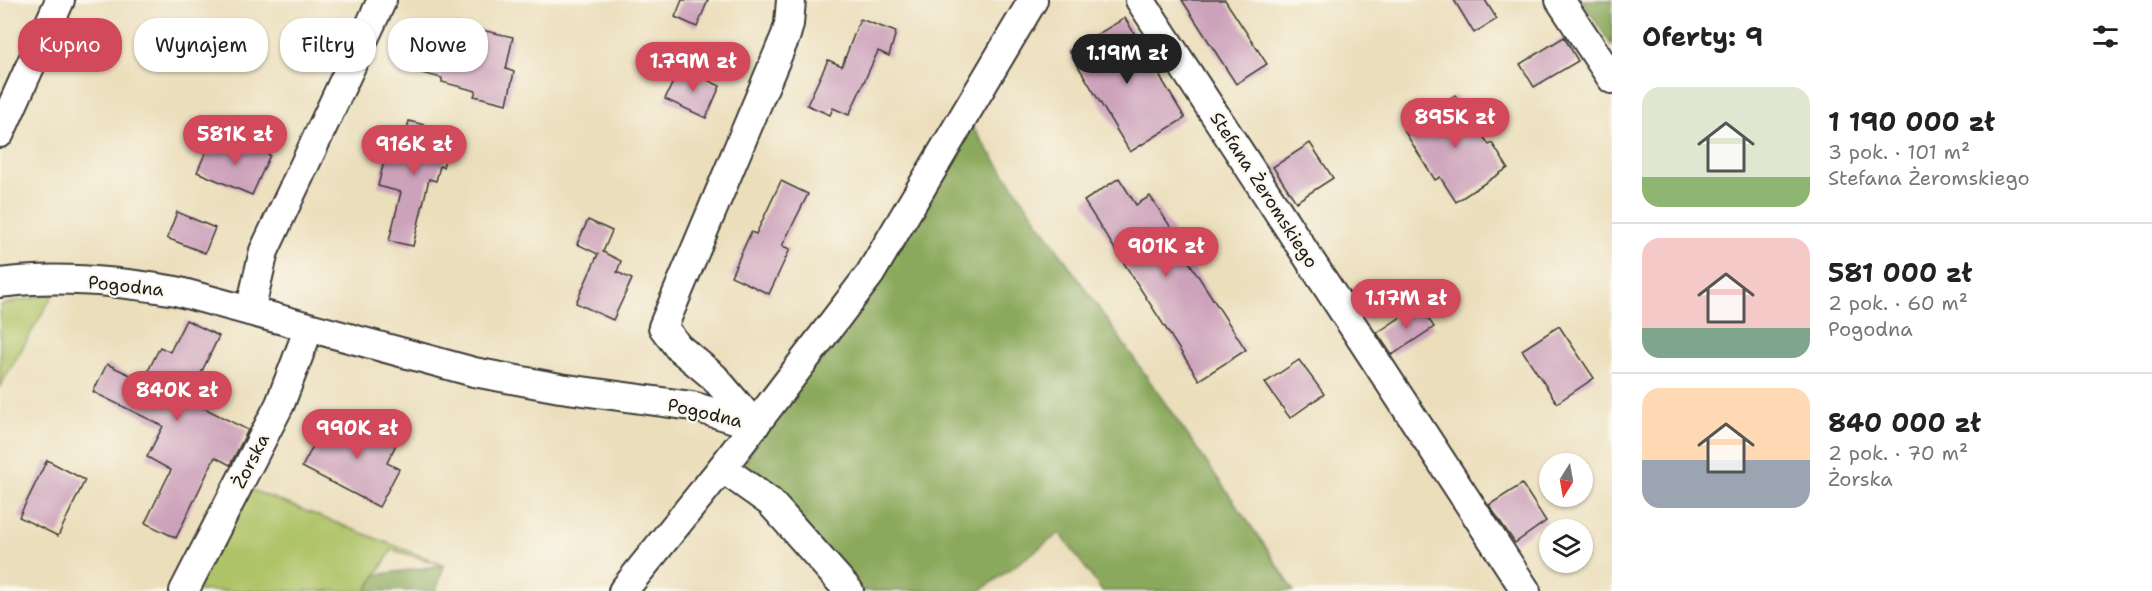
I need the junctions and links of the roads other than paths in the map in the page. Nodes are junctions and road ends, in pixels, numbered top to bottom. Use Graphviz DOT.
graph roads {
  1 [pos="60,0"];
  2 [pos="382,0"];
  3 [pos="791,0"];
  4 [pos="1033,0"];
  5 [pos="1140,0"];
  6 [pos="1560,0"];
  7 [pos="1612,79"];
  8 [pos="0,133"];
  9 [pos="0,284"];
  10 [pos="250,311"];
  11 [pos="309,328"];
  12 [pos="755,425"];
  13 [pos="722,468"];
  14 [pos="184,591"];
  15 [pos="624,591"];
  16 [pos="849,591"];
  17 [pos="1526,591"];
  1 -- 8 [label="street"];
  2 -- 10 [label="street"];
  3 -- 12 [label="street, Pogodna"];
  4 -- 12 [label="street"];
  5 -- 17 [label="street, Stefana Żeromskiego"];
  6 -- 7 [label="street"];
  9 -- 10 [label="street, Pogodna"];
  10 -- 11 [label="street, Pogodna"];
  11 -- 12 [label="street, Pogodna"];
  11 -- 14 [label="street, Żorska"];
  12 -- 13 [label="street"];
  13 -- 15 [label="street"];
  13 -- 16 [label="street"];
}
